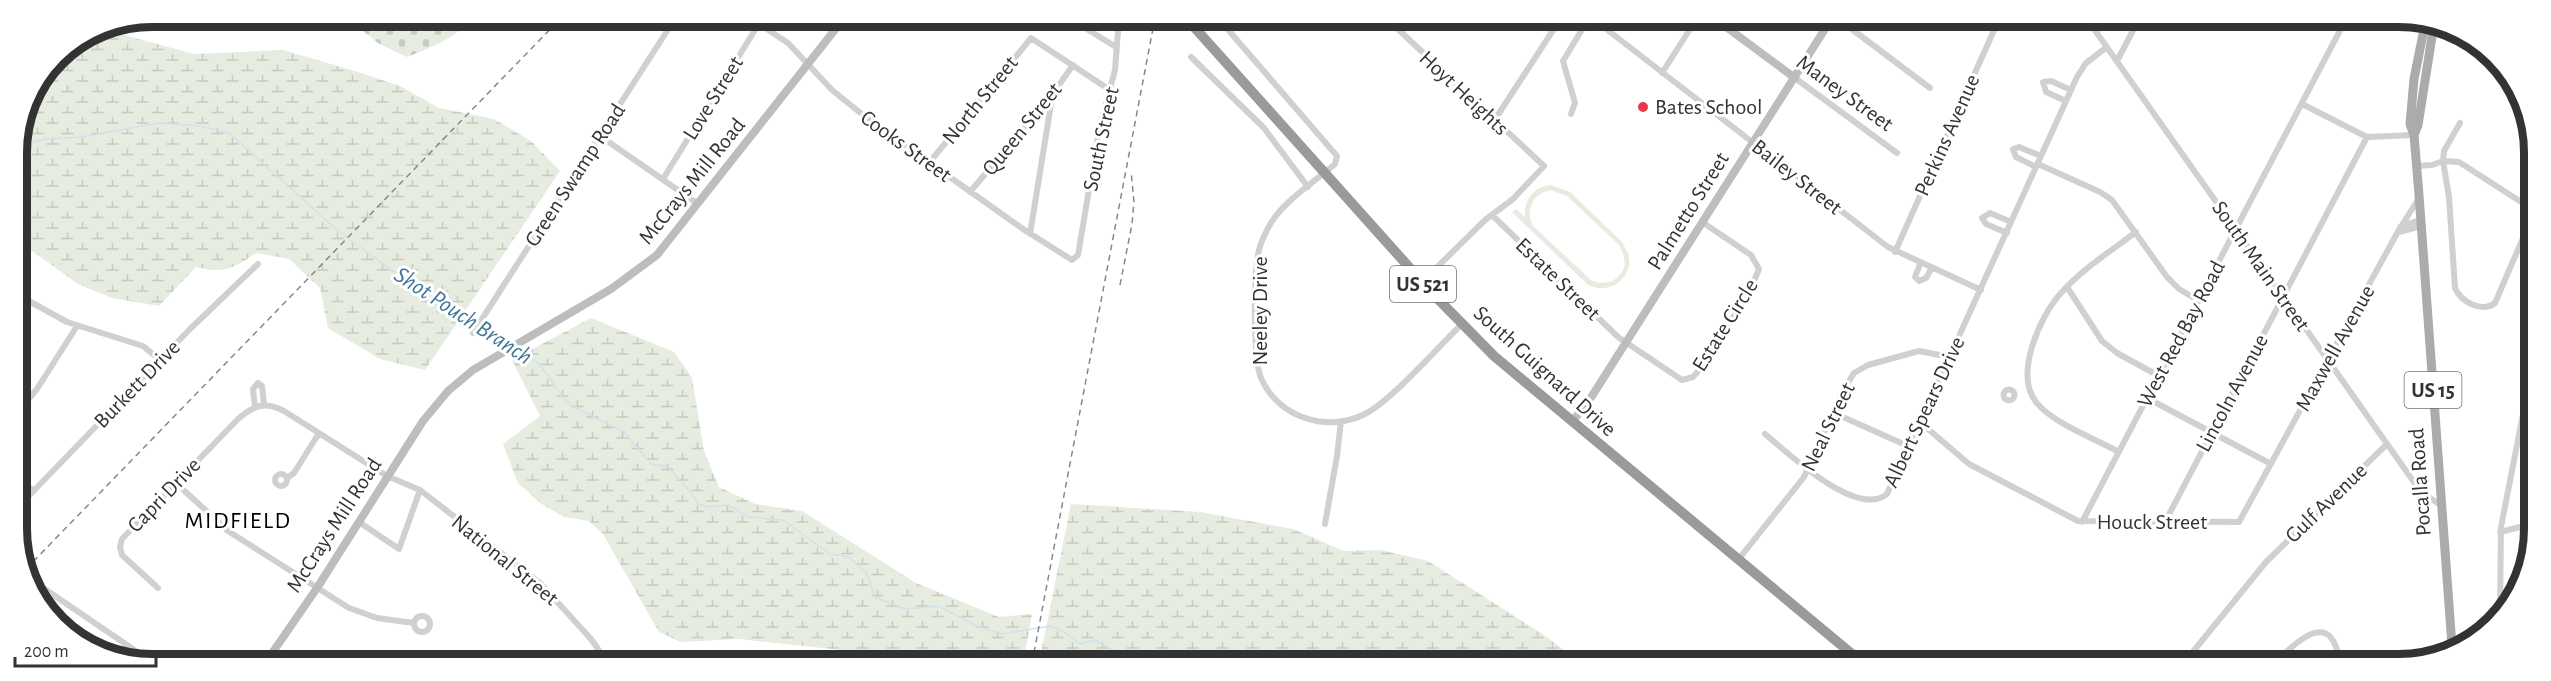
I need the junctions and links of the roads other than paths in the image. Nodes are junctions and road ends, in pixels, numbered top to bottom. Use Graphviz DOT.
graph roads {
  1 [pos="670,27"];
  2 [pos="757,27"];
  3 [pos="769,27"];
  4 [pos="837,27"];
  5 [pos="1084,27"];
  6 [pos="1118,27"];
  7 [pos="1194,27"];
  8 [pos="1226,27"];
  9 [pos="1395,27"];
  10 [pos="1555,27"];
  11 [pos="1584,27"];
  12 [pos="1602,27"];
  13 [pos="1690,27"];
  14 [pos="1726,27"];
  15 [pos="1826,27"];
  16 [pos="1849,27"];
  17 [pos="1995,27"];
  18 [pos="2093,27"];
  19 [pos="2135,27"];
  20 [pos="2342,27"];
  21 [pos="2424,29"];
  22 [pos="2433,32"];
  23 [pos="1116,47"];
  24 [pos="2107,47"];
  25 [pos="1191,57"];
  26 [pos="2117,61"];
  27 [pos="809,64"];
  28 [pos="1073,65"];
  29 [pos="1662,73"];
  30 [pos="1795,78"];
  31 [pos="1930,88"];
  32 [pos="1110,90"];
  33 [pos="2071,90"];
  34 [pos="1052,95"];
  35 [pos="2066,101"];
  36 [pos="2302,104"];
  37 [pos="1570,114"];
  38 [pos="1494,121"];
  39 [pos="2460,123"];
  40 [pos="2414,135"];
  41 [pos="600,136"];
  42 [pos="2367,137"];
  43 [pos="1753,143"];
  44 [pos="1897,153"];
  45 [pos="2041,156"];
  46 [pos="2443,161"];
  47 [pos="929,163"];
  48 [pos="2037,165"];
  49 [pos="2415,166"];
  50 [pos="1325,173"];
  51 [pos="663,178"];
  52 [pos="1308,187"];
  53 [pos="970,192"];
  54 [pos="2419,198"];
  55 [pos="2524,203"];
  56 [pos="698,204"];
  57 [pos="1492,215"];
  58 [pos="1702,222"];
  59 [pos="2012,222"];
  60 [pos="2421,223"];
  61 [pos="2236,230"];
  62 [pos="2400,230"];
  63 [pos="2136,232"];
  64 [pos="2007,233"];
  65 [pos="1030,234"];
  66 [pos="2524,236"];
  67 [pos="1895,252"];
  68 [pos="1075,259"];
  69 [pos="258,264"];
  70 [pos="1920,264"];
  71 [pos="1931,268"];
  72 [pos="1422,282"];
  73 [pos="2067,286"];
  74 [pos="1981,290"];
  75 [pos="2283,297"];
  76 [pos="27,301"];
  77 [pos="2199,301"];
  78 [pos="1462,324"];
  79 [pos="77,326"];
  80 [pos="476,328"];
  81 [pos="1626,342"];
  82 [pos="1950,357"];
  83 [pos="160,360"];
  84 [pos="2328,360"];
  85 [pos="2159,376"];
  86 [pos="2029,388"];
  87 [pos="2015,394"];
  88 [pos="2147,398"];
  89 [pos="27,401"];
  90 [pos="264,404"];
  91 [pos="255,407"];
  92 [pos="2524,409"];
  93 [pos="1834,413"];
  94 [pos="1341,422"];
  95 [pos="1572,422"];
  96 [pos="1921,423"];
  97 [pos="319,433"];
  98 [pos="2211,433"];
  99 [pos="1765,434"];
  100 [pos="2387,444"];
  101 [pos="1910,447"];
  102 [pos="2119,452"];
  103 [pos="2271,464"];
  104 [pos="1808,469"];
  105 [pos="387,476"];
  106 [pos="287,478"];
  107 [pos="176,483"];
  108 [pos="27,486"];
  109 [pos="420,490"];
  110 [pos="34,491"];
  111 [pos="27,498"];
  112 [pos="2442,507"];
  113 [pos="359,522"];
  114 [pos="2082,522"];
  115 [pos="2165,522"];
  116 [pos="1325,524"];
  117 [pos="2524,526"];
  118 [pos="2500,532"];
  119 [pos="1738,560"];
  120 [pos="42,587"];
  121 [pos="158,588"];
  122 [pos="317,588"];
  123 [pos="2500,602"];
  124 [pos="414,623"];
  125 [pos="2452,642"];
  126 [pos="139,653"];
  127 [pos="272,654"];
  128 [pos="601,654"];
  129 [pos="1852,654"];
  130 [pos="2191,654"];
  131 [pos="2283,654"];
  132 [pos="2337,654"];
  1 -- 41 [label="street, Green Swamp Road"];
  2 -- 51 [label="street, Love Street"];
  3 -- 27 [label="street, Cooks Street"];
  4 -- 27 [label="street, McCrays Mill Road"];
  5 -- 23 [label="street"];
  6 -- 23 [label="street, South Street"];
  7 -- 50 [label="highway, South Guignard Drive / US 521"];
  8 -- 50 [label="street"];
  9 -- 38 [label="street, Hoyt Heights"];
  10 -- 38 [label="street"];
  11 -- 37 [label="street"];
  12 -- 29 [label="street, Bailey Street"];
  13 -- 29 [label="street"];
  14 -- 30 [label="street, Maney Street"];
  15 -- 30 [label="street, Palmetto Street"];
  16 -- 31 [label="street"];
  17 -- 67 [label="street, Perkins Avenue"];
  18 -- 24 [label="street, South Main Street"];
  19 -- 26 [label="street"];
  20 -- 36 [label="street, West Red Bay Road"];
  21 -- 40 [label="main road, Pocalla Road / US 15"];
  22 -- 40 [label="main road, Pocalla Road / US 15"];
  23 -- 32 [label="street, South Street"];
  24 -- 26 [label="street, South Main Street"];
  24 -- 33 [label="street, Albert Spears Drive"];
  25 -- 52 [label="street"];
  26 -- 61 [label="street, South Main Street"];
  27 -- 47 [label="street, Cooks Street"];
  27 -- 56 [label="street, McCrays Mill Road"];
  28 -- 32 [label="street"];
  28 -- 34 [label="street, Queen Street"];
  28 -- 47 [label="street, North Street"];
  29 -- 43 [label="street, Bailey Street"];
  30 -- 43 [label="street, Palmetto Street"];
  30 -- 44 [label="street, Maney Street"];
  32 -- 68 [label="street, South Street"];
  33 -- 35 [label="street, Albert Spears Drive"];
  33 -- 35 [label="street"];
  34 -- 53 [label="street, Queen Street"];
  34 -- 65 [label="street"];
  35 -- 45 [label="street, Albert Spears Drive"];
  36 -- 42 [label="street"];
  36 -- 61 [label="street, West Red Bay Road"];
  38 -- 57 [label="street, Hoyt Heights"];
  39 -- 46 [label="street"];
  40 -- 42 [label="street"];
  40 -- 49 [label="main road, Pocalla Road / US 15"];
  41 -- 51 [label="street"];
  41 -- 80 [label="street, Green Swamp Road"];
  42 -- 75 [label="street, Lincoln Avenue"];
  43 -- 58 [label="street, Palmetto Street"];
  43 -- 67 [label="street, Bailey Street"];
  45 -- 48 [label="street, Albert Spears Drive"];
  45 -- 48 [label="street"];
  46 -- 49 [label="street"];
  46 -- 55 [label="street"];
  46 -- 66 [label="street"];
  47 -- 53 [label="street, Cooks Street"];
  48 -- 59 [label="street, Albert Spears Drive"];
  48 -- 63 [label="street"];
  49 -- 54 [label="main road, Pocalla Road / US 15"];
  50 -- 52 [label="street, Neeley Drive"];
  50 -- 72 [label="highway, South Guignard Drive / US 521"];
  51 -- 56 [label="street"];
  52 -- 94 [label="street, Neeley Drive"];
  53 -- 65 [label="street, Cooks Street"];
  54 -- 60 [label="main road, Pocalla Road / US 15"];
  54 -- 62 [label="street, Maxwell Avenue"];
  56 -- 105 [label="street, McCrays Mill Road"];
  57 -- 72 [label="street"];
  57 -- 81 [label="street, Estate Street"];
  58 -- 81 [label="street, Palmetto Street"];
  58 -- 81 [label="street, Estate Circle"];
  59 -- 64 [label="street, Albert Spears Drive"];
  59 -- 64 [label="street"];
  60 -- 62 [label="street"];
  60 -- 112 [label="main road, Pocalla Road / US 15"];
  61 -- 75 [label="street, South Main Street"];
  61 -- 77 [label="street, West Red Bay Road"];
  62 -- 84 [label="street, Maxwell Avenue"];
  63 -- 73 [label="street"];
  63 -- 77 [label="street"];
  64 -- 74 [label="street, Albert Spears Drive"];
  65 -- 68 [label="street, Cooks Street"];
  67 -- 70 [label="street, Bailey Street"];
  69 -- 83 [label="street, Burkett Drive"];
  70 -- 71 [label="street, Bailey Street"];
  70 -- 71 [label="street"];
  71 -- 74 [label="street, Bailey Street"];
  72 -- 78 [label="highway, South Guignard Drive / US 521"];
  73 -- 85 [label="street"];
  73 -- 86 [label="street"];
  74 -- 82 [label="street, Albert Spears Drive"];
  75 -- 84 [label="street, South Main Street"];
  75 -- 98 [label="street, Lincoln Avenue"];
  76 -- 79 [label="street"];
  77 -- 85 [label="street, West Red Bay Road"];
  78 -- 94 [label="street"];
  78 -- 95 [label="highway, South Guignard Drive / US 521"];
  79 -- 83 [label="street"];
  79 -- 89 [label="street"];
  81 -- 95 [label="street, Palmetto Street"];
  82 -- 93 [label="street, Neal Street"];
  82 -- 96 [label="street, Albert Spears Drive"];
  83 -- 110 [label="street, Burkett Drive"];
  84 -- 100 [label="street, South Main Street"];
  84 -- 103 [label="street, Maxwell Avenue"];
  85 -- 88 [label="street, West Red Bay Road"];
  86 -- 87 [label="street"];
  86 -- 102 [label="street"];
  88 -- 98 [label="street"];
  88 -- 102 [label="street, West Red Bay Road"];
  90 -- 91 [label="street, Capri Drive"];
  90 -- 91 [label="street"];
  90 -- 97 [label="street"];
  91 -- 107 [label="street, Capri Drive"];
  92 -- 118 [label="street"];
  93 -- 101 [label="street"];
  93 -- 104 [label="street, Neal Street"];
  94 -- 116 [label="street"];
  95 -- 119 [label="highway, South Guignard Drive / US 521"];
  96 -- 101 [label="street, Albert Spears Drive"];
  96 -- 114 [label="street, Houck Street"];
  97 -- 105 [label="street"];
  97 -- 106 [label="street"];
  98 -- 103 [label="street"];
  98 -- 115 [label="street, Lincoln Avenue"];
  99 -- 104 [label="street, Albert Spears Drive"];
  100 -- 112 [label="street, South Main Street"];
  100 -- 130 [label="street, Gulf Avenue"];
  101 -- 104 [label="street, Albert Spears Drive"];
  102 -- 114 [label="street, West Red Bay Road"];
  103 -- 115 [label="street, Houck Street"];
  104 -- 119 [label="street, Neal Street"];
  105 -- 109 [label="street, National Street"];
  105 -- 113 [label="street, McCrays Mill Road"];
  107 -- 121 [label="street, Capri Drive"];
  107 -- 122 [label="street"];
  108 -- 110 [label="street"];
  109 -- 113 [label="street"];
  109 -- 128 [label="street, National Street"];
  110 -- 111 [label="street, Burkett Drive"];
  112 -- 125 [label="main road, Pocalla Road / US 15"];
  113 -- 122 [label="street, McCrays Mill Road"];
  114 -- 115 [label="street, Houck Street"];
  117 -- 118 [label="street"];
  118 -- 123 [label="street"];
  119 -- 129 [label="highway, South Guignard Drive / US 521"];
  120 -- 126 [label="street"];
  122 -- 124 [label="street"];
  122 -- 127 [label="street, McCrays Mill Road"];
  131 -- 132 [label="street"];
}
